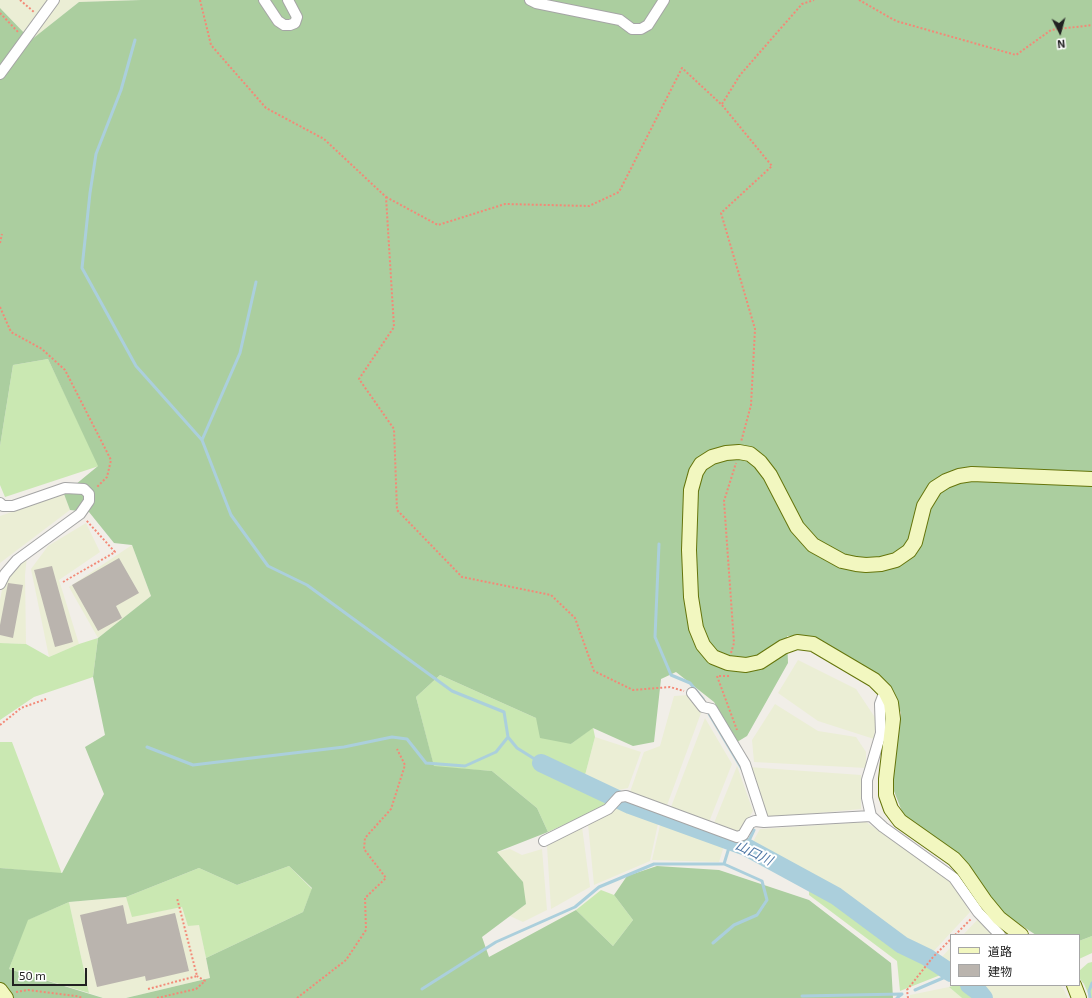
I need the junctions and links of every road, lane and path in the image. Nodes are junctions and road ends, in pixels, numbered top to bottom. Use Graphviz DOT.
graph roads {
  1 [pos="20,0"];
  2 [pos="54,0"];
  3 [pos="200,0"];
  4 [pos="264,0"];
  5 [pos="288,0"];
  6 [pos="530,0"];
  7 [pos="664,0"];
  8 [pos="814,0"];
  9 [pos="859,0"];
  10 [pos="0,13"];
  11 [pos="40,18"];
  12 [pos="1092,25"];
  13 [pos="25,40"];
  14 [pos="0,74"];
  15 [pos="722,104"];
  16 [pos="386,197"];
  17 [pos="2,234"];
  18 [pos="0,243"];
  19 [pos="0,307"];
  20 [pos="739,452"];
  21 [pos="1092,479"];
  22 [pos="89,494"];
  23 [pos="0,503"];
  24 [pos="80,514"];
  25 [pos="63,582"];
  26 [pos="0,584"];
  27 [pos="729,670"];
  28 [pos="885,691"];
  29 [pos="692,693"];
  30 [pos="46,699"];
  31 [pos="0,725"];
  32 [pos="738,735"];
  33 [pos="398,749"];
  34 [pos="871,816"];
  35 [pos="764,822"];
  36 [pos="544,841"];
  37 [pos="177,898"];
  38 [pos="978,912"];
  39 [pos="956,934"];
  40 [pos="999,934"];
  41 [pos="1020,934"];
  42 [pos="950,940"];
  43 [pos="197,976"];
  44 [pos="148,989"];
  45 [pos="3,994"];
  46 [pos="83,998"];
  47 [pos="157,998"];
  48 [pos="297,998"];
  49 [pos="908,998"];
  1 -- 11 [label="path"];
  2 -- 11 [label="street"];
  3 -- 16 [label="path"];
  4 -- 5 [label="street"];
  6 -- 7 [label="street"];
  8 -- 15 [label="path"];
  9 -- 12 [label="path"];
  10 -- 13 [label="path"];
  11 -- 13 [label="street"];
  13 -- 14 [label="street"];
  15 -- 16 [label="path"];
  15 -- 20 [label="path"];
  16 -- 29 [label="path"];
  17 -- 18 [label="path"];
  19 -- 22 [label="path"];
  20 -- 21 [label="street"];
  20 -- 27 [label="path"];
  20 -- 27 [label="street"];
  22 -- 23 [label="street"];
  22 -- 24 [label="street"];
  24 -- 25 [label="path"];
  24 -- 26 [label="street"];
  27 -- 28 [label="street"];
  27 -- 32 [label="path"];
  28 -- 34 [label="street"];
  28 -- 41 [label="street"];
  29 -- 35 [label="street"];
  30 -- 31 [label="path"];
  33 -- 48 [label="path"];
  34 -- 35 [label="street"];
  34 -- 38 [label="street"];
  35 -- 36 [label="street"];
  37 -- 43 [label="path"];
  38 -- 39 [label="path"];
  38 -- 40 [label="street"];
  42 -- 49 [label="path"];
  43 -- 44 [label="path"];
  43 -- 47 [label="path"];
  45 -- 46 [label="path"];
}
